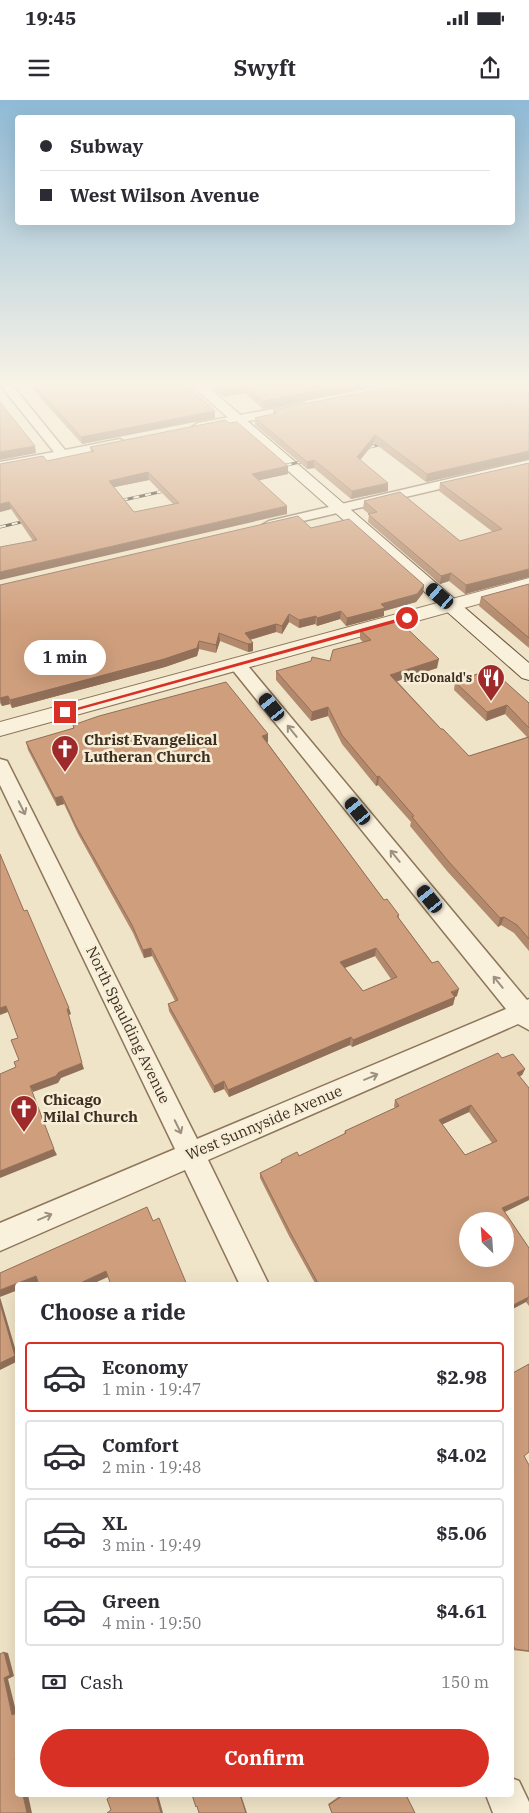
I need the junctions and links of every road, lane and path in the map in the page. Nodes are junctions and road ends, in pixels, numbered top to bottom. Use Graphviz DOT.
graph roads {
  1 [pos="290,466"];
  2 [pos="521,466"];
  3 [pos="339,508"];
  4 [pos="254,528"];
  5 [pos="529,584"];
  6 [pos="451,606"];
  7 [pos="237,664"];
  8 [pos="529,674"];
  9 [pos="0,729"];
  10 [pos="0,765"];
  11 [pos="527,1013"];
  12 [pos="191,1154"];
  13 [pos="0,1237"];
  14 [pos="254,1282"];
  15 [pos="507,1797"];
  16 [pos="514,1813"];
  1 -- 3 [label="main road"];
  2 -- 3 [label="street"];
  3 -- 4 [label="street"];
  3 -- 6 [label="main road"];
  5 -- 6 [label="main road"];
  6 -- 7 [label="main road"];
  6 -- 8 [label="main road"];
  7 -- 9 [label="main road"];
  11 -- 7 [label="street, one-way"];
  10 -- 12 [label="street, North Spaulding Avenue, one-way"];
  12 -- 11 [label="street, West Sunnyside Avenue, one-way"];
  13 -- 12 [label="street, West Sunnyside Avenue, one-way"];
  12 -- 14 [label="street, North Spaulding Avenue"];
  15 -- 16 [label="street"];
}
